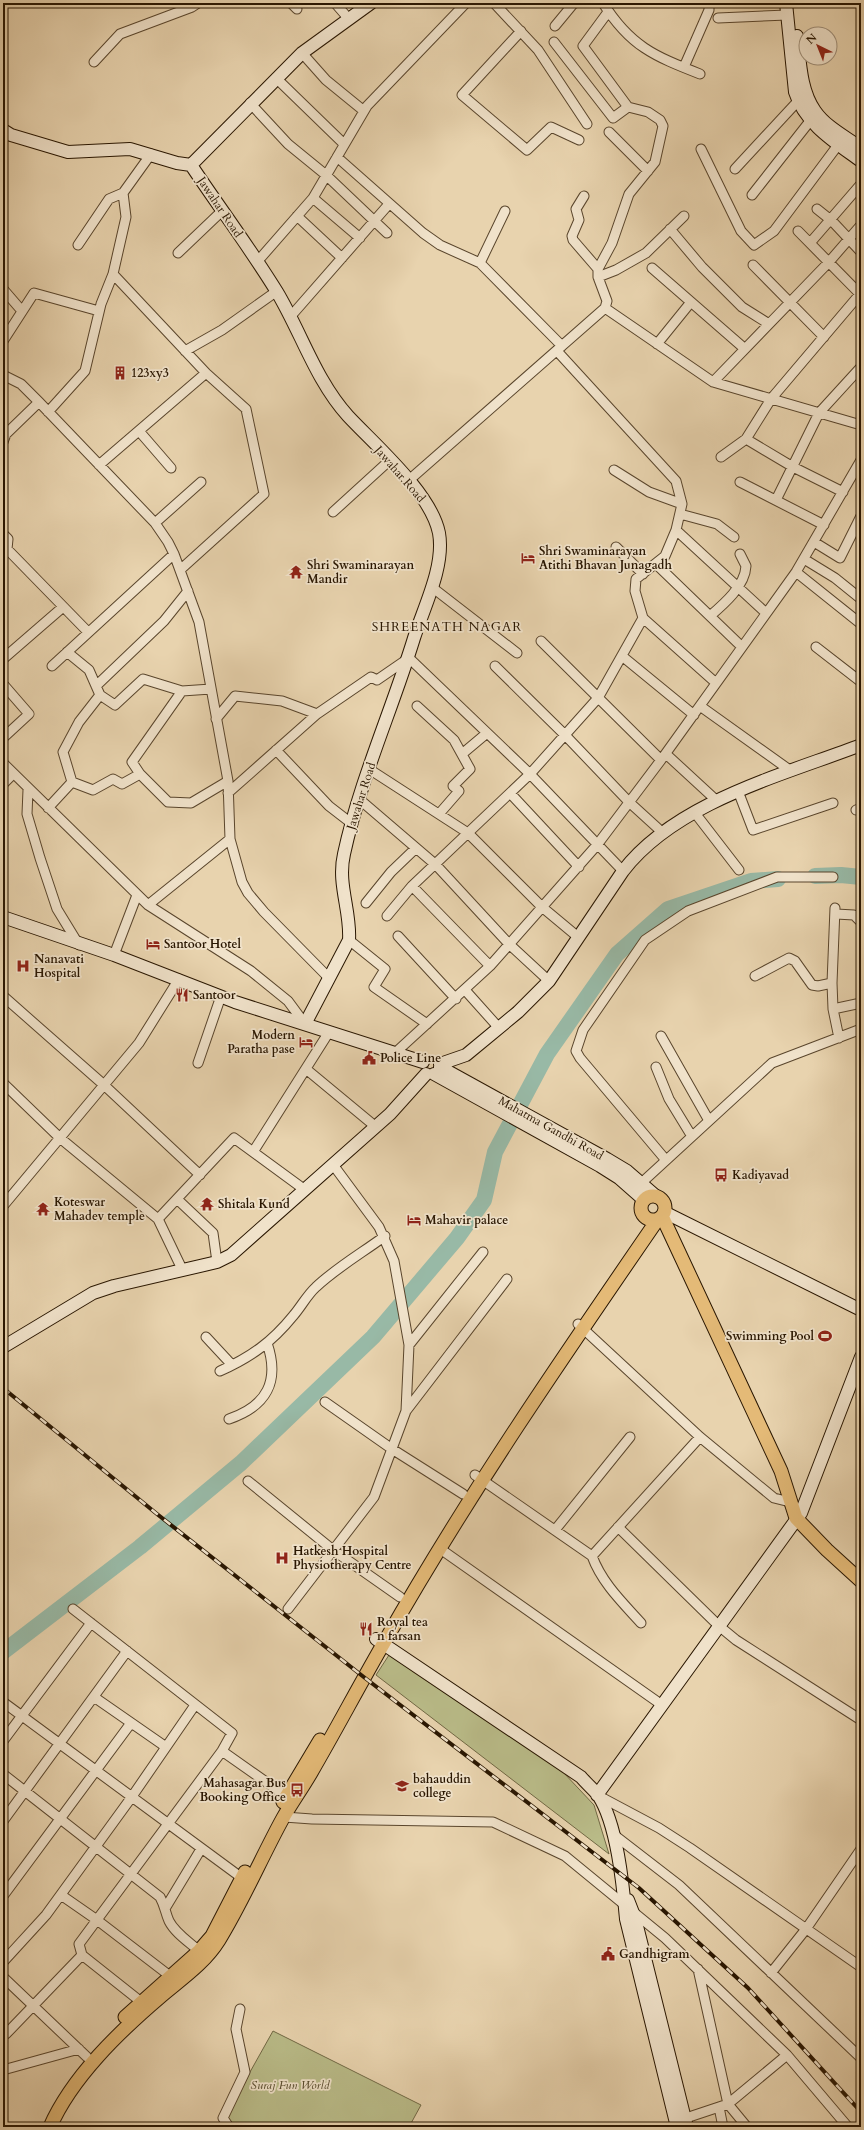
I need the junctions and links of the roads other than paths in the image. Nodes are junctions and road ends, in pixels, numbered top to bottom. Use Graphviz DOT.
graph roads {
  1 [pos="198,3"];
  2 [pos="335,3"];
  3 [pos="371,3"];
  4 [pos="466,3"];
  5 [pos="494,3"];
  6 [pos="574,3"];
  7 [pos="603,3"];
  8 [pos="709,3"];
  9 [pos="793,3"];
  10 [pos="786,9"];
  11 [pos="608,12"];
  12 [pos="348,18"];
  13 [pos="718,18"];
  14 [pos="555,26"];
  15 [pos="521,31"];
  16 [pos="554,42"];
  17 [pos="302,52"];
  18 [pos="94,62"];
  19 [pos="684,67"];
  20 [pos="700,74"];
  21 [pos="276,78"];
  22 [pos="798,101"];
  23 [pos="250,103"];
  24 [pos="628,107"];
  25 [pos="364,111"];
  26 [pos="810,121"];
  27 [pos="587,124"];
  28 [pos="3,130"];
  29 [pos="609,132"];
  30 [pos="579,140"];
  31 [pos="841,141"];
  32 [pos="344,144"];
  33 [pos="861,148"];
  34 [pos="701,149"];
  35 [pos="151,154"];
  36 [pos="337,157"];
  37 [pos="861,161"];
  38 [pos="191,165"];
  39 [pos="735,169"];
  40 [pos="648,171"];
  41 [pos="326,175"];
  42 [pos="861,184"];
  43 [pos="123,193"];
  44 [pos="752,195"];
  45 [pos="584,196"];
  46 [pos="313,198"];
  47 [pos="389,204"];
  48 [pos="817,209"];
  49 [pos="505,211"];
  50 [pos="222,212"];
  51 [pos="297,216"];
  52 [pos="684,216"];
  53 [pos="832,221"];
  54 [pos="374,222"];
  55 [pos="861,225"];
  56 [pos="670,230"];
  57 [pos="798,231"];
  58 [pos="386,233"];
  59 [pos="360,238"];
  60 [pos="849,239"];
  61 [pos="810,243"];
  62 [pos="78,245"];
  63 [pos="861,252"];
  64 [pos="178,253"];
  65 [pos="342,258"];
  66 [pos="257,262"];
  67 [pos="829,262"];
  68 [pos="480,263"];
  69 [pos="753,265"];
  70 [pos="652,268"];
  71 [pos="598,273"];
  72 [pos="113,274"];
  73 [pos="3,289"];
  74 [pos="277,291"];
  75 [pos="861,294"];
  76 [pos="691,302"];
  77 [pos="789,303"];
  78 [pos="605,308"];
  79 [pos="22,311"];
  80 [pos="99,311"];
  81 [pos="290,316"];
  82 [pos="769,324"];
  83 [pos="824,337"];
  84 [pos="3,341"];
  85 [pos="657,344"];
  86 [pos="560,348"];
  87 [pos="745,349"];
  88 [pos="185,351"];
  89 [pos="861,367"];
  90 [pos="206,374"];
  91 [pos="3,375"];
  92 [pos="713,382"];
  93 [pos="771,399"];
  94 [pos="39,402"];
  95 [pos="48,412"];
  96 [pos="820,413"];
  97 [pos="861,425"];
  98 [pos="139,431"];
  99 [pos="746,439"];
  100 [pos="3,442"];
  101 [pos="721,457"];
  102 [pos="390,460"];
  103 [pos="861,460"];
  104 [pos="99,465"];
  105 [pos="793,467"];
  106 [pos="171,468"];
  107 [pos="614,470"];
  108 [pos="408,481"];
  109 [pos="201,482"];
  110 [pos="740,482"];
  111 [pos="843,492"];
  112 [pos="776,500"];
  113 [pos="682,504"];
  114 [pos="333,512"];
  115 [pos="680,514"];
  116 [pos="861,518"];
  117 [pos="155,523"];
  118 [pos="824,525"];
  119 [pos="676,530"];
  120 [pos="3,534"];
  121 [pos="734,536"];
  122 [pos="814,542"];
  123 [pos="616,547"];
  124 [pos="174,554"];
  125 [pos="740,554"];
  126 [pos="804,559"];
  127 [pos="656,564"];
  128 [pos="180,570"];
  129 [pos="796,572"];
  130 [pos="643,574"];
  131 [pos="738,587"];
  132 [pos="433,588"];
  133 [pos="188,591"];
  134 [pos="861,599"];
  135 [pos="63,607"];
  136 [pos="766,613"];
  137 [pos="710,616"];
  138 [pos="643,618"];
  139 [pos="861,624"];
  140 [pos="88,632"];
  141 [pos="540,641"];
  142 [pos="742,647"];
  143 [pos="816,647"];
  144 [pos="67,652"];
  145 [pos="516,654"];
  146 [pos="622,656"];
  147 [pos="409,658"];
  148 [pos="3,659"];
  149 [pos="52,666"];
  150 [pos="495,666"];
  151 [pos="861,682"];
  152 [pos="716,683"];
  153 [pos="3,684"];
  154 [pos="211,689"];
  155 [pos="98,690"];
  156 [pos="182,691"];
  157 [pos="598,698"];
  158 [pos="417,706"];
  159 [pos="700,706"];
  160 [pos="317,714"];
  161 [pos="694,715"];
  162 [pos="216,719"];
  163 [pos="487,733"];
  164 [pos="565,735"];
  165 [pos="3,738"];
  166 [pos="861,745"];
  167 [pos="276,750"];
  168 [pos="462,754"];
  169 [pos="664,757"];
  170 [pos="3,763"];
  171 [pos="369,769"];
  172 [pos="791,772"];
  173 [pos="13,774"];
  174 [pos="140,774"];
  175 [pos="530,774"];
  176 [pos="228,781"];
  177 [pos="72,782"];
  178 [pos="3,784"];
  179 [pos="28,790"];
  180 [pos="738,791"];
  181 [pos="228,793"];
  182 [pos="510,793"];
  183 [pos="359,799"];
  184 [pos="717,801"];
  185 [pos="629,802"];
  186 [pos="833,803"];
  187 [pos="48,808"];
  188 [pos="695,813"];
  189 [pos="439,814"];
  190 [pos="351,823"];
  191 [pos="468,833"];
  192 [pos="663,833"];
  193 [pos="230,839"];
  194 [pos="597,845"];
  195 [pos="416,848"];
  196 [pos="436,865"];
  197 [pos="579,867"];
  198 [pos="739,870"];
  199 [pos="623,871"];
  200 [pos="833,877"];
  201 [pos="412,886"];
  202 [pos="137,895"];
  203 [pos="366,903"];
  204 [pos="148,905"];
  205 [pos="542,907"];
  206 [pos="386,916"];
  207 [pos="3,917"];
  208 [pos="861,922"];
  209 [pos="398,936"];
  210 [pos="578,937"];
  211 [pos="349,940"];
  212 [pos="509,944"];
  213 [pos="79,945"];
  214 [pos="114,955"];
  215 [pos="490,966"];
  216 [pos="755,976"];
  217 [pos="328,977"];
  218 [pos="179,979"];
  219 [pos="549,981"];
  220 [pos="832,983"];
  221 [pos="465,990"];
  222 [pos="3,996"];
  223 [pos="221,996"];
  224 [pos="456,999"];
  225 [pos="861,1003"];
  226 [pos="833,1009"];
  227 [pos="305,1024"];
  228 [pos="427,1024"];
  229 [pos="499,1028"];
  230 [pos="861,1029"];
  231 [pos="329,1032"];
  232 [pos="661,1036"];
  233 [pos="839,1038"];
  234 [pos="395,1053"];
  235 [pos="198,1063"];
  236 [pos="656,1067"];
  237 [pos="433,1068"];
  238 [pos="306,1069"];
  239 [pos="3,1083"];
  240 [pos="104,1085"];
  241 [pos="708,1119"];
  242 [pos="376,1127"];
  243 [pos="691,1136"];
  244 [pos="60,1138"];
  245 [pos="253,1152"];
  246 [pos="665,1159"];
  247 [pos="334,1166"];
  248 [pos="200,1175"];
  249 [pos="637,1186"];
  250 [pos="305,1190"];
  251 [pos="657,1197"];
  252 [pos="176,1199"];
  253 [pos="644,1200"];
  254 [pos="3,1206"];
  255 [pos="658,1217"];
  256 [pos="158,1219"];
  257 [pos="385,1236"];
  258 [pos="483,1252"];
  259 [pos="217,1262"];
  260 [pos="182,1270"];
  261 [pos="507,1279"];
  262 [pos="861,1310"];
  263 [pos="580,1326"];
  264 [pos="206,1337"];
  265 [pos="267,1343"];
  266 [pos="409,1345"];
  267 [pos="3,1347"];
  268 [pos="861,1358"];
  269 [pos="232,1365"];
  270 [pos="220,1371"];
  271 [pos="325,1402"];
  272 [pos="406,1411"];
  273 [pos="229,1419"];
  274 [pos="630,1437"];
  275 [pos="700,1437"];
  276 [pos="392,1449"];
  277 [pos="479,1477"];
  278 [pos="248,1481"];
  279 [pos="463,1494"];
  280 [pos="795,1510"];
  281 [pos="618,1528"];
  282 [pos="555,1530"];
  283 [pos="439,1548"];
  284 [pos="333,1550"];
  285 [pos="592,1556"];
  286 [pos="861,1569"];
  287 [pos="861,1581"];
  288 [pos="400,1597"];
  289 [pos="73,1609"];
  290 [pos="288,1609"];
  291 [pos="91,1623"];
  292 [pos="641,1623"];
  293 [pos="719,1626"];
  294 [pos="380,1641"];
  295 [pos="127,1651"];
  296 [pos="94,1697"];
  297 [pos="3,1702"];
  298 [pos="195,1705"];
  299 [pos="662,1705"];
  300 [pos="21,1717"];
  301 [pos="861,1720"];
  302 [pos="131,1723"];
  303 [pos="3,1742"];
  304 [pos="59,1745"];
  305 [pos="166,1747"];
  306 [pos="222,1751"];
  307 [pos="95,1772"];
  308 [pos="3,1774"];
  309 [pos="25,1791"];
  310 [pos="597,1794"];
  311 [pos="286,1796"];
  312 [pos="131,1798"];
  313 [pos="284,1817"];
  314 [pos="60,1819"];
  315 [pos="3,1821"];
  316 [pos="167,1825"];
  317 [pos="613,1834"];
  318 [pos="95,1847"];
  319 [pos="201,1849"];
  320 [pos="861,1849"];
  321 [pos="130,1874"];
  322 [pos="242,1878"];
  323 [pos="60,1895"];
  324 [pos="3,1896"];
  325 [pos="628,1904"];
  326 [pos="166,1907"];
  327 [pos="97,1920"];
  328 [pos="806,1929"];
  329 [pos="199,1951"];
  330 [pos="82,1955"];
  331 [pos="3,1962"];
  332 [pos="861,1968"];
  333 [pos="698,1969"];
  334 [pos="772,1973"];
  335 [pos="3,1977"];
  336 [pos="176,1977"];
  337 [pos="140,2001"];
  338 [pos="34,2006"];
  339 [pos="240,2009"];
  340 [pos="6,2034"];
  341 [pos="83,2053"];
  342 [pos="787,2054"];
  343 [pos="861,2058"];
  344 [pos="3,2070"];
  345 [pos="728,2104"];
  346 [pos="719,2107"];
  347 [pos="681,2124"];
  348 [pos="40,2127"];
  349 [pos="50,2127"];
  350 [pos="229,2127"];
  351 [pos="724,2127"];
  352 [pos="747,2127"];
  353 [pos="848,2127"];
  1 -- 18 [label="street"];
  2 -- 12 [label="street"];
  3 -- 12 [label="street"];
  4 -- 25 [label="street"];
  5 -- 15 [label="street"];
  6 -- 14 [label="street"];
  7 -- 11 [label="street"];
  8 -- 19 [label="street"];
  9 -- 31 [label="street"];
  10 -- 13 [label="street"];
  10 -- 22 [label="street"];
  11 -- 19 [label="street"];
  11 -- 24 [label="street"];
  12 -- 17 [label="street"];
  15 -- 27 [label="street"];
  15 -- 30 [label="street"];
  16 -- 24 [label="street"];
  17 -- 21 [label="street"];
  17 -- 25 [label="street"];
  19 -- 20 [label="street"];
  21 -- 23 [label="street"];
  21 -- 32 [label="street"];
  22 -- 26 [label="street"];
  22 -- 39 [label="street"];
  23 -- 38 [label="street"];
  23 -- 41 [label="street"];
  24 -- 40 [label="street"];
  25 -- 32 [label="street"];
  26 -- 31 [label="street"];
  26 -- 44 [label="street"];
  28 -- 35 [label="street"];
  29 -- 40 [label="street"];
  31 -- 33 [label="street"];
  31 -- 34 [label="street"];
  31 -- 37 [label="street"];
  32 -- 36 [label="street"];
  35 -- 38 [label="street"];
  35 -- 43 [label="street"];
  36 -- 41 [label="street"];
  36 -- 47 [label="street"];
  38 -- 50 [label="street, Jawahar Road"];
  40 -- 71 [label="street"];
  41 -- 46 [label="street"];
  41 -- 54 [label="street"];
  42 -- 53 [label="street"];
  43 -- 62 [label="street"];
  43 -- 72 [label="street"];
  45 -- 71 [label="street"];
  46 -- 51 [label="street"];
  46 -- 59 [label="street"];
  47 -- 54 [label="street"];
  47 -- 68 [label="street"];
  48 -- 53 [label="street"];
  49 -- 68 [label="street"];
  50 -- 64 [label="street"];
  50 -- 66 [label="street, Jawahar Road"];
  51 -- 65 [label="street"];
  51 -- 66 [label="street"];
  52 -- 56 [label="street"];
  53 -- 60 [label="street"];
  53 -- 61 [label="street"];
  54 -- 58 [label="street"];
  54 -- 59 [label="street"];
  55 -- 60 [label="street"];
  56 -- 71 [label="street"];
  56 -- 82 [label="street"];
  57 -- 61 [label="street"];
  59 -- 65 [label="street"];
  60 -- 63 [label="street"];
  60 -- 67 [label="street"];
  61 -- 67 [label="street"];
  65 -- 81 [label="street"];
  66 -- 74 [label="street, Jawahar Road"];
  67 -- 75 [label="street"];
  67 -- 77 [label="street"];
  68 -- 86 [label="street"];
  69 -- 77 [label="street"];
  70 -- 76 [label="street"];
  71 -- 78 [label="street"];
  72 -- 80 [label="street"];
  72 -- 88 [label="street"];
  73 -- 79 [label="street"];
  74 -- 81 [label="street, Jawahar Road"];
  74 -- 88 [label="street"];
  75 -- 83 [label="street"];
  76 -- 85 [label="street"];
  76 -- 87 [label="street"];
  77 -- 82 [label="street"];
  77 -- 83 [label="street"];
  78 -- 85 [label="street"];
  78 -- 86 [label="street"];
  79 -- 80 [label="street"];
  79 -- 84 [label="street"];
  80 -- 95 [label="street"];
  81 -- 102 [label="street, Jawahar Road"];
  82 -- 87 [label="street"];
  83 -- 93 [label="street"];
  85 -- 92 [label="street"];
  86 -- 108 [label="street"];
  86 -- 113 [label="street"];
  87 -- 92 [label="street"];
  88 -- 90 [label="street"];
  89 -- 96 [label="street"];
  90 -- 98 [label="street"];
  90 -- 128 [label="street"];
  91 -- 94 [label="street"];
  92 -- 93 [label="street"];
  93 -- 96 [label="street"];
  93 -- 99 [label="street"];
  94 -- 95 [label="street"];
  94 -- 100 [label="street"];
  95 -- 104 [label="street"];
  96 -- 97 [label="street"];
  96 -- 105 [label="street"];
  98 -- 104 [label="street"];
  98 -- 106 [label="street"];
  99 -- 101 [label="street"];
  99 -- 105 [label="street"];
  102 -- 108 [label="street, Jawahar Road"];
  102 -- 114 [label="street"];
  103 -- 111 [label="street"];
  104 -- 117 [label="street"];
  105 -- 111 [label="street"];
  105 -- 112 [label="street"];
  107 -- 113 [label="street"];
  108 -- 132 [label="street, Jawahar Road"];
  109 -- 117 [label="street"];
  110 -- 112 [label="street"];
  111 -- 118 [label="street"];
  112 -- 118 [label="street"];
  113 -- 115 [label="street"];
  115 -- 119 [label="street"];
  115 -- 121 [label="street"];
  116 -- 122 [label="street"];
  117 -- 124 [label="street"];
  118 -- 122 [label="street"];
  119 -- 127 [label="street"];
  119 -- 131 [label="street"];
  120 -- 135 [label="street"];
  122 -- 126 [label="street"];
  123 -- 130 [label="street"];
  124 -- 128 [label="street"];
  124 -- 140 [label="street"];
  125 -- 131 [label="street"];
  126 -- 129 [label="street"];
  126 -- 134 [label="street"];
  127 -- 130 [label="street"];
  127 -- 137 [label="street"];
  128 -- 133 [label="street"];
  129 -- 136 [label="street"];
  129 -- 139 [label="street"];
  130 -- 138 [label="street"];
  131 -- 136 [label="street"];
  131 -- 137 [label="street"];
  132 -- 145 [label="street"];
  132 -- 147 [label="street, Jawahar Road"];
  133 -- 154 [label="street"];
  133 -- 155 [label="street"];
  135 -- 140 [label="street"];
  135 -- 148 [label="street"];
  136 -- 142 [label="street"];
  137 -- 142 [label="street"];
  138 -- 146 [label="street"];
  138 -- 152 [label="street"];
  140 -- 144 [label="street"];
  141 -- 157 [label="street"];
  142 -- 152 [label="street"];
  143 -- 151 [label="street"];
  144 -- 149 [label="street"];
  144 -- 155 [label="street"];
  146 -- 157 [label="street"];
  146 -- 161 [label="street"];
  147 -- 160 [label="street"];
  147 -- 163 [label="street"];
  147 -- 171 [label="street, Jawahar Road"];
  150 -- 164 [label="street"];
  152 -- 159 [label="street"];
  153 -- 165 [label="street"];
  154 -- 156 [label="street"];
  154 -- 162 [label="street"];
  155 -- 156 [label="street"];
  155 -- 177 [label="street"];
  156 -- 174 [label="street"];
  157 -- 164 [label="street"];
  157 -- 169 [label="street"];
  158 -- 168 [label="street"];
  159 -- 161 [label="street"];
  159 -- 172 [label="street"];
  160 -- 162 [label="street"];
  160 -- 167 [label="street"];
  161 -- 169 [label="street"];
  162 -- 176 [label="street"];
  163 -- 168 [label="street"];
  163 -- 175 [label="street"];
  164 -- 175 [label="street"];
  164 -- 185 [label="street"];
  166 -- 172 [label="street"];
  167 -- 181 [label="street"];
  167 -- 190 [label="street"];
  168 -- 189 [label="street"];
  169 -- 184 [label="street"];
  169 -- 185 [label="street"];
  170 -- 173 [label="street"];
  171 -- 183 [label="street, Jawahar Road"];
  171 -- 189 [label="street"];
  172 -- 180 [label="street"];
  173 -- 178 [label="street"];
  173 -- 179 [label="street"];
  174 -- 176 [label="street"];
  174 -- 177 [label="street"];
  175 -- 182 [label="street"];
  175 -- 194 [label="street"];
  176 -- 181 [label="street"];
  177 -- 187 [label="street"];
  179 -- 187 [label="street"];
  179 -- 213 [label="street"];
  180 -- 184 [label="street"];
  180 -- 186 [label="street"];
  181 -- 193 [label="street"];
  182 -- 191 [label="street"];
  182 -- 197 [label="street"];
  183 -- 190 [label="street, Jawahar Road"];
  183 -- 195 [label="street"];
  184 -- 188 [label="street"];
  185 -- 192 [label="street"];
  185 -- 194 [label="street"];
  187 -- 202 [label="street"];
  188 -- 192 [label="street"];
  188 -- 198 [label="street"];
  189 -- 191 [label="street"];
  190 -- 211 [label="street, Jawahar Road"];
  191 -- 196 [label="street"];
  191 -- 205 [label="street"];
  192 -- 199 [label="street"];
  193 -- 204 [label="street"];
  193 -- 217 [label="street"];
  194 -- 197 [label="street"];
  194 -- 199 [label="street"];
  195 -- 196 [label="street"];
  195 -- 203 [label="street"];
  196 -- 201 [label="street"];
  196 -- 212 [label="street"];
  197 -- 205 [label="street"];
  199 -- 210 [label="street"];
  200 -- 246 [label="street"];
  201 -- 206 [label="street"];
  201 -- 215 [label="street"];
  202 -- 204 [label="street"];
  202 -- 214 [label="street"];
  204 -- 227 [label="street"];
  205 -- 210 [label="street"];
  205 -- 212 [label="street"];
  207 -- 213 [label="street, Mahatma Gandhi Road"];
  208 -- 220 [label="street"];
  209 -- 224 [label="street"];
  210 -- 219 [label="street"];
  211 -- 217 [label="street, Jawahar Road"];
  211 -- 228 [label="street"];
  212 -- 215 [label="street"];
  212 -- 219 [label="street"];
  213 -- 214 [label="street, Mahatma Gandhi Road"];
  214 -- 218 [label="street, Mahatma Gandhi Road"];
  215 -- 221 [label="street"];
  216 -- 220 [label="street"];
  217 -- 227 [label="street, Jawahar Road"];
  218 -- 223 [label="street, Mahatma Gandhi Road"];
  218 -- 240 [label="street"];
  219 -- 229 [label="street"];
  220 -- 226 [label="street"];
  221 -- 224 [label="street"];
  221 -- 229 [label="street"];
  222 -- 240 [label="street"];
  223 -- 227 [label="street, Mahatma Gandhi Road"];
  223 -- 235 [label="street"];
  224 -- 228 [label="street"];
  225 -- 226 [label="street"];
  226 -- 233 [label="street"];
  227 -- 231 [label="street, Mahatma Gandhi Road"];
  228 -- 234 [label="street"];
  229 -- 237 [label="street"];
  230 -- 233 [label="street"];
  231 -- 234 [label="street, Mahatma Gandhi Road"];
  231 -- 238 [label="street"];
  232 -- 241 [label="street"];
  233 -- 241 [label="street"];
  234 -- 237 [label="street, Mahatma Gandhi Road"];
  236 -- 243 [label="street"];
  237 -- 242 [label="street"];
  237 -- 249 [label="street, Mahatma Gandhi Road"];
  238 -- 242 [label="street"];
  238 -- 245 [label="street"];
  239 -- 244 [label="street"];
  240 -- 244 [label="street"];
  240 -- 248 [label="street"];
  241 -- 243 [label="street"];
  242 -- 247 [label="street"];
  243 -- 246 [label="street"];
  244 -- 254 [label="street"];
  244 -- 256 [label="street"];
  245 -- 248 [label="street"];
  245 -- 250 [label="street"];
  246 -- 249 [label="street"];
  247 -- 250 [label="street"];
  247 -- 257 [label="street"];
  248 -- 252 [label="street"];
  249 -- 251 [label="street, Mahatma Gandhi Road"];
  249 -- 253 [label="street, Mahatma Gandhi Road"];
  250 -- 259 [label="street"];
  251 -- 253 [label="main road"];
  251 -- 255 [label="main road"];
  252 -- 256 [label="street"];
  252 -- 259 [label="street"];
  253 -- 255 [label="main road"];
  255 -- 262 [label="street"];
  255 -- 263 [label="main road"];
  255 -- 280 [label="main road"];
  256 -- 260 [label="street"];
  257 -- 265 [label="street"];
  257 -- 266 [label="street"];
  258 -- 266 [label="street"];
  259 -- 260 [label="street"];
  260 -- 267 [label="street"];
  261 -- 272 [label="street"];
  263 -- 275 [label="street"];
  263 -- 277 [label="main road"];
  264 -- 269 [label="street"];
  265 -- 269 [label="street"];
  265 -- 273 [label="street"];
  266 -- 272 [label="street"];
  268 -- 280 [label="street"];
  269 -- 270 [label="street"];
  271 -- 276 [label="street"];
  272 -- 276 [label="street"];
  274 -- 282 [label="street"];
  275 -- 280 [label="street"];
  275 -- 281 [label="street"];
  276 -- 279 [label="street"];
  276 -- 284 [label="street"];
  277 -- 279 [label="main road"];
  277 -- 282 [label="street"];
  277 -- 283 [label="main road"];
  278 -- 284 [label="street"];
  279 -- 288 [label="main road"];
  280 -- 286 [label="main road"];
  280 -- 287 [label="main road"];
  280 -- 293 [label="street"];
  281 -- 285 [label="street"];
  281 -- 293 [label="street"];
  282 -- 285 [label="street"];
  283 -- 294 [label="main road"];
  283 -- 299 [label="street"];
  284 -- 288 [label="street"];
  284 -- 290 [label="street"];
  285 -- 292 [label="street"];
  288 -- 294 [label="main road"];
  289 -- 291 [label="street"];
  291 -- 295 [label="street"];
  291 -- 300 [label="street"];
  293 -- 299 [label="street"];
  293 -- 301 [label="street"];
  294 -- 310 [label="street"];
  294 -- 311 [label="main road"];
  294 -- 313 [label="main road"];
  295 -- 296 [label="street"];
  295 -- 298 [label="street"];
  296 -- 302 [label="street"];
  296 -- 304 [label="street"];
  297 -- 300 [label="street"];
  298 -- 305 [label="street"];
  298 -- 306 [label="street"];
  299 -- 310 [label="street"];
  300 -- 303 [label="street"];
  300 -- 304 [label="street"];
  302 -- 305 [label="street"];
  302 -- 307 [label="street"];
  304 -- 307 [label="street"];
  304 -- 309 [label="street"];
  305 -- 312 [label="street"];
  306 -- 311 [label="street"];
  306 -- 316 [label="street"];
  307 -- 312 [label="street"];
  307 -- 314 [label="street"];
  308 -- 309 [label="street"];
  309 -- 314 [label="street"];
  309 -- 315 [label="street"];
  310 -- 317 [label="street"];
  310 -- 328 [label="street"];
  311 -- 322 [label="main road"];
  312 -- 316 [label="street"];
  312 -- 318 [label="street"];
  313 -- 325 [label="street"];
  313 -- 336 [label="main road"];
  314 -- 318 [label="street"];
  314 -- 324 [label="street"];
  316 -- 319 [label="street"];
  316 -- 321 [label="street"];
  317 -- 325 [label="street"];
  317 -- 334 [label="street"];
  318 -- 321 [label="street"];
  318 -- 323 [label="street"];
  319 -- 322 [label="street"];
  319 -- 326 [label="street"];
  320 -- 328 [label="street"];
  321 -- 326 [label="street"];
  321 -- 327 [label="street"];
  322 -- 329 [label="main road"];
  323 -- 327 [label="street"];
  323 -- 331 [label="street"];
  325 -- 333 [label="street"];
  325 -- 347 [label="street"];
  326 -- 329 [label="street"];
  327 -- 330 [label="street"];
  327 -- 336 [label="street"];
  328 -- 332 [label="street"];
  328 -- 334 [label="street"];
  329 -- 336 [label="main road"];
  330 -- 337 [label="street"];
  330 -- 338 [label="street"];
  333 -- 342 [label="street"];
  333 -- 345 [label="street"];
  334 -- 343 [label="street"];
  335 -- 338 [label="street"];
  336 -- 337 [label="main road"];
  336 -- 349 [label="main road"];
  337 -- 341 [label="main road"];
  338 -- 340 [label="street"];
  338 -- 341 [label="street"];
  339 -- 350 [label="street"];
  341 -- 344 [label="street"];
  341 -- 348 [label="main road"];
  342 -- 345 [label="street"];
  342 -- 353 [label="street"];
  345 -- 346 [label="street"];
  345 -- 352 [label="street"];
  346 -- 347 [label="street"];
  346 -- 351 [label="street"];
}
